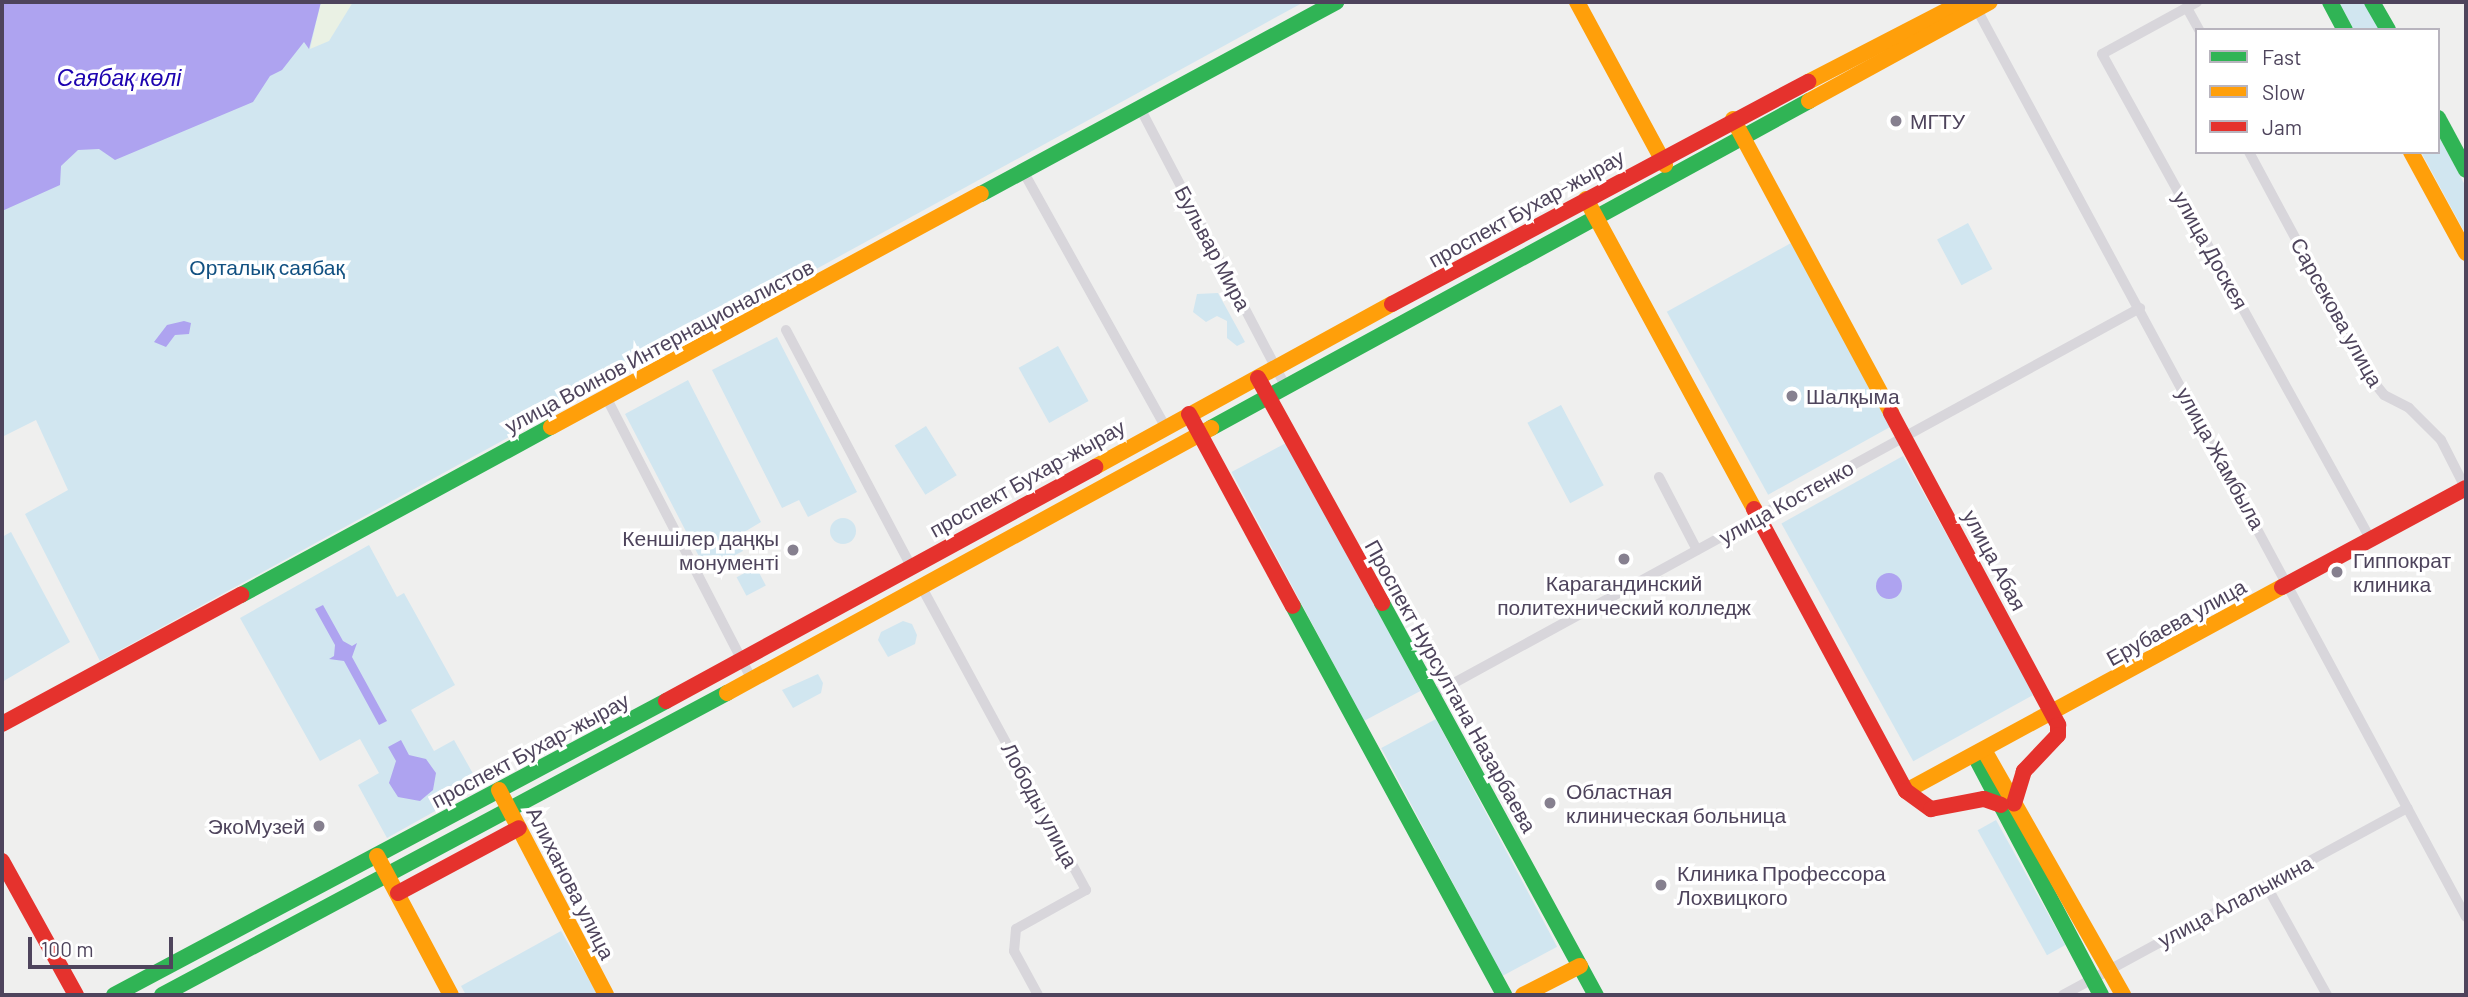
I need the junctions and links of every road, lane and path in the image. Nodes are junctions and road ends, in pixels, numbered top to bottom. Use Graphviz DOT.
graph roads {
  1 [pos="1336,2"];
  2 [pos="1577,2"];
  3 [pos="2330,2"];
  4 [pos="2372,2"];
  5 [pos="1975,4"];
  6 [pos="2192,5"];
  7 [pos="2198,28"];
  8 [pos="2344,28"];
  9 [pos="2387,28"];
  10 [pos="1140,108"];
  11 [pos="1733,119"];
  12 [pos="2440,122"];
  13 [pos="1743,139"];
  14 [pos="2250,154"];
  15 [pos="2412,154"];
  16 [pos="1661,158"];
  17 [pos="2466,170"];
  18 [pos="1023,171"];
  19 [pos="1672,178"];
  20 [pos="1586,199"];
  21 [pos="1597,218"];
  22 [pos="2466,253"];
  23 [pos="2140,309"];
  24 [pos="786,330"];
  25 [pos="1276,369"];
  26 [pos="1258,378"];
  27 [pos="1286,387"];
  28 [pos="606,397"];
  29 [pos="1268,397"];
  30 [pos="1189,414"];
  31 [pos="1165,426"];
  32 [pos="1199,434"];
  33 [pos="1904,437"];
  34 [pos="1658,477"];
  35 [pos="2466,488"];
  36 [pos="1760,516"];
  37 [pos="2371,540"];
  38 [pos="1697,550"];
  39 [pos="911,566"];
  40 [pos="2290,584"];
  41 [pos="921,586"];
  42 [pos="742,660"];
  43 [pos="752,680"];
  44 [pos="1432,695"];
  45 [pos="2053,713"];
  46 [pos="2,724"];
  47 [pos="1980,753"];
  48 [pos="499,790"];
  49 [pos="1906,791"];
  50 [pos="2007,804"];
  51 [pos="2407,808"];
  52 [pos="509,810"];
  53 [pos="519,828"];
  54 [pos="377,856"];
  55 [pos="2,861"];
  56 [pos="388,875"];
  57 [pos="2266,885"];
  58 [pos="398,893"];
  59 [pos="2466,917"];
  60 [pos="1580,966"];
  61 [pos="2109,970"];
  62 [pos="2092,979"];
  63 [pos="76,995"];
  64 [pos="114,995"];
  65 [pos="162,995"];
  66 [pos="451,995"];
  67 [pos="606,995"];
  68 [pos="1038,995"];
  69 [pos="1504,995"];
  70 [pos="1523,995"];
  71 [pos="1596,995"];
  72 [pos="2063,995"];
  73 [pos="2101,995"];
  74 [pos="2123,995"];
  75 [pos="2327,995"];
  1 -- 10 [label="main road, улица Воинов Интернационалистов"];
  2 -- 16 [label="main road"];
  3 -- 8 [label="main road"];
  4 -- 9 [label="main road"];
  5 -- 11 [label="main road, проспект Бухар-жырау"];
  5 -- 13 [label="main road, проспект Бухар-жырау"];
  5 -- 23 [label="street, улица Жамбыла"];
  6 -- 7 [label="street"];
  6 -- 37 [label="street, улица Доскея"];
  10 -- 18 [label="main road, улица Воинов Интернационалистов"];
  10 -- 25 [label="street, Бульвар Мира"];
  11 -- 13 [label="main road, улица Абая"];
  11 -- 16 [label="main road, проспект Бухар-жырау"];
  12 -- 17 [label="main road"];
  13 -- 19 [label="main road, проспект Бухар-жырау"];
  13 -- 33 [label="main road, улица Абая"];
  14 -- 35 [label="street, Сарсекова улица"];
  15 -- 22 [label="main road"];
  16 -- 19 [label="main road"];
  16 -- 20 [label="main road, проспект Бухар-жырау"];
  18 -- 28 [label="main road, улица Воинов Интернационалистов"];
  18 -- 31 [label="street"];
  19 -- 21 [label="main road, проспект Бухар-жырау"];
  20 -- 21 [label="main road"];
  20 -- 25 [label="main road, проспект Бухар-жырау"];
  21 -- 27 [label="main road, проспект Бухар-жырау"];
  21 -- 36 [label="main road"];
  23 -- 33 [label="street, улица Костенко"];
  23 -- 40 [label="street, улица Жамбыла"];
  24 -- 39 [label="street"];
  25 -- 26 [label="main road, проспект Бухар-жырау"];
  25 -- 27 [label="street, Бульвар Мира"];
  26 -- 29 [label="main road, Проспект Нурсултана Назарбаева"];
  26 -- 30 [label="main road, проспект Бухар-жырау"];
  27 -- 29 [label="main road, проспект Бухар-жырау"];
  28 -- 42 [label="street"];
  28 -- 46 [label="main road, улица Воинов Интернационалистов"];
  29 -- 32 [label="main road, проспект Бухар-жырау"];
  29 -- 44 [label="main road, Проспект Нурсултана Назарбаева"];
  30 -- 31 [label="main road, проспект Бухар-жырау"];
  30 -- 32 [label="main road"];
  31 -- 39 [label="main road, проспект Бухар-жырау"];
  32 -- 41 [label="main road, проспект Бухар-жырау"];
  32 -- 69 [label="main road"];
  33 -- 36 [label="street, улица Костенко"];
  33 -- 45 [label="main road, улица Абая"];
  34 -- 38 [label="street"];
  35 -- 37 [label="main road, Ерубаева улица"];
  36 -- 38 [label="street, улица Костенко"];
  36 -- 49 [label="main road"];
  37 -- 40 [label="main road, Ерубаева улица"];
  38 -- 44 [label="street, улица Костенко"];
  39 -- 42 [label="main road, проспект Бухар-жырау"];
  40 -- 45 [label="main road, Ерубаева улица"];
  40 -- 51 [label="street, улица Жамбыла"];
  41 -- 43 [label="main road, проспект Бухар-жырау"];
  41 -- 68 [label="street, Лободы улица"];
  42 -- 43 [label="street"];
  42 -- 48 [label="main road, проспект Бухар-жырау"];
  43 -- 52 [label="main road, проспект Бухар-жырау"];
  44 -- 60 [label="main road, Проспект Нурсултана Назарбаева"];
  45 -- 47 [label="main road, Ерубаева улица"];
  45 -- 50 [label="main road"];
  47 -- 49 [label="main road, Ерубаева улица"];
  47 -- 50 [label="main road"];
  48 -- 52 [label="main road, Алиханова улица"];
  48 -- 54 [label="main road, проспект Бухар-жырау"];
  49 -- 50 [label="main road"];
  50 -- 61 [label="main road"];
  50 -- 62 [label="main road"];
  51 -- 57 [label="street, улица Алалыкина"];
  51 -- 59 [label="street, улица Жамбыла"];
  52 -- 53 [label="main road, Алиханова улица"];
  52 -- 56 [label="main road, проспект Бухар-жырау"];
  53 -- 58 [label="main road"];
  53 -- 67 [label="main road, Алиханова улица"];
  54 -- 56 [label="main road"];
  54 -- 64 [label="main road, проспект Бухар-жырау"];
  55 -- 63 [label="main road"];
  56 -- 58 [label="main road"];
  56 -- 65 [label="main road, проспект Бухар-жырау"];
  57 -- 61 [label="street, улица Алалыкина"];
  57 -- 75 [label="street"];
  58 -- 66 [label="main road"];
  60 -- 70 [label="main road"];
  60 -- 71 [label="main road, Проспект Нурсултана Назарбаева"];
  61 -- 62 [label="street, улица Алалыкина"];
  61 -- 74 [label="main road"];
  62 -- 72 [label="street, улица Алалыкина"];
  62 -- 73 [label="main road"];
}
